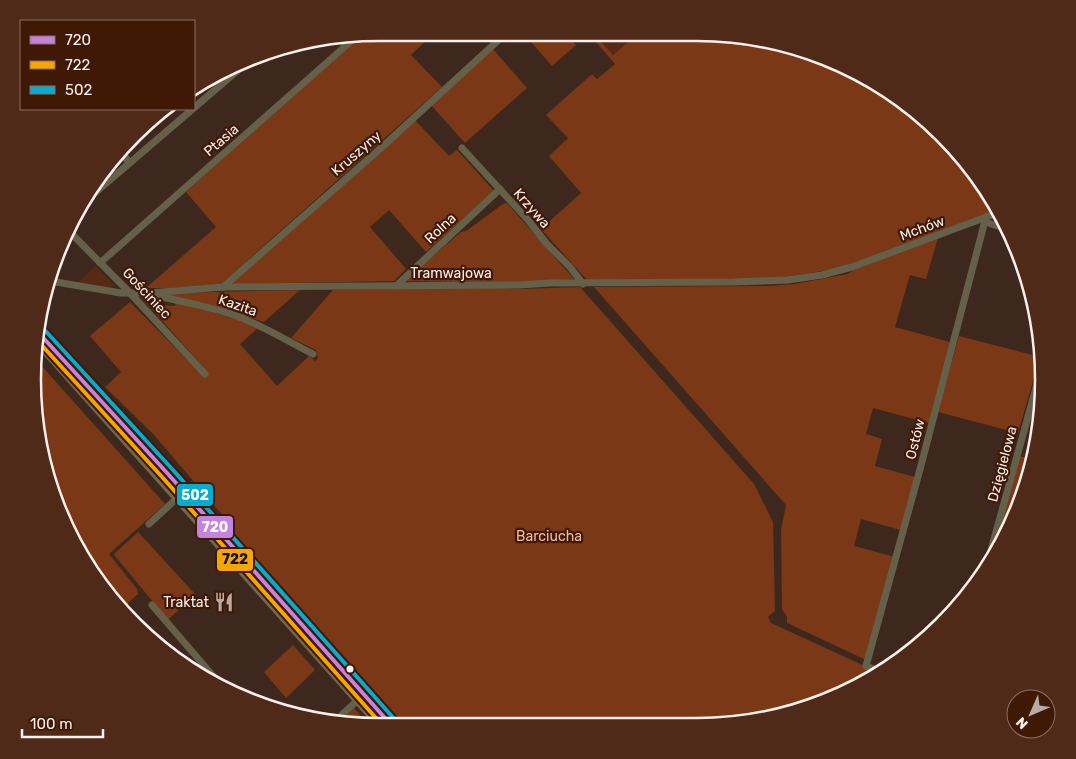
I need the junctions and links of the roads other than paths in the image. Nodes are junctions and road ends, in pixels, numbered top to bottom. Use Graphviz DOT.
graph roads {
  1 [pos="497,41"];
  2 [pos="349,43"];
  3 [pos="233,75"];
  4 [pos="195,108"];
  5 [pos="192,110"];
  6 [pos="462,148"];
  7 [pos="125,156"];
  8 [pos="130,163"];
  9 [pos="101,187"];
  10 [pos="500,189"];
  11 [pos="992,216"];
  12 [pos="985,220"];
  13 [pos="997,224"];
  14 [pos="73,236"];
  15 [pos="100,263"];
  16 [pos="852,268"];
  17 [pos="56,282"];
  18 [pos="583,284"];
  19 [pos="397,286"];
  20 [pos="223,287"];
  21 [pos="130,292"];
  22 [pos="150,293"];
  23 [pos="44,338"];
  24 [pos="43,348"];
  25 [pos="313,354"];
  26 [pos="205,374"];
  27 [pos="1034,393"];
  28 [pos="178,498"];
  29 [pos="149,524"];
  30 [pos="994,541"];
  31 [pos="152,605"];
  32 [pos="872,668"];
  33 [pos="209,672"];
  34 [pos="361,697"];
  35 [pos="341,716"];
  36 [pos="375,718"];
  37 [pos="383,718"];
  1 -- 20 [label="street, Kruszyny"];
  2 -- 15 [label="street, Ptasia"];
  3 -- 4 [label="street"];
  5 -- 8 [label="street"];
  6 -- 10 [label="street, Krzywa"];
  7 -- 8 [label="street"];
  8 -- 9 [label="street"];
  10 -- 18 [label="street, Krzywa"];
  10 -- 19 [label="street, Rolna"];
  11 -- 12 [label="street, Mchów"];
  12 -- 13 [label="street"];
  12 -- 16 [label="street, Mchów"];
  12 -- 32 [label="street, Ostów"];
  14 -- 15 [label="street, Gościniec"];
  15 -- 21 [label="street, Gościniec"];
  16 -- 18 [label="street, Tramwajowa"];
  17 -- 21 [label="street, Tramwajowa"];
  18 -- 19 [label="street, Tramwajowa"];
  19 -- 20 [label="street, Tramwajowa"];
  20 -- 22 [label="street, Tramwajowa"];
  21 -- 22 [label="street, Tramwajowa"];
  21 -- 26 [label="street, Gościniec"];
  22 -- 25 [label="street, Kazita"];
  23 -- 34 [label="main road"];
  24 -- 28 [label="main road"];
  27 -- 30 [label="street, Dzięgielowa"];
  28 -- 29 [label="street"];
  28 -- 34 [label="main road"];
  31 -- 33 [label="street"];
  34 -- 35 [label="street"];
  34 -- 36 [label="main road"];
  34 -- 37 [label="main road"];
}
